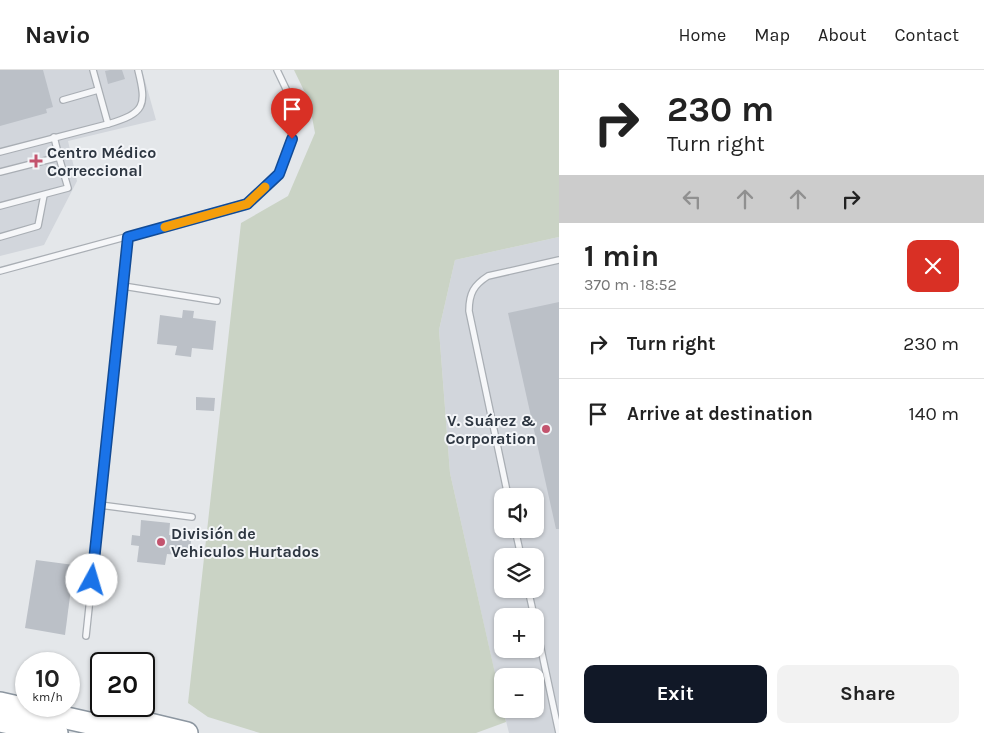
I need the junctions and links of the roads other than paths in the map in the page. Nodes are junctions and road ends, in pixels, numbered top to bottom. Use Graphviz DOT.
graph roads {
  1 [pos="93,70"];
  2 [pos="138,70"];
  3 [pos="277,70"];
  4 [pos="98,90"];
  5 [pos="63,100"];
  6 [pos="108,124"];
  7 [pos="54,138"];
  8 [pos="0,152"];
  9 [pos="59,157"];
  10 [pos="0,172"];
  11 [pos="44,194"];
  12 [pos="0,206"];
  13 [pos="0,235"];
  14 [pos="128,237"];
  15 [pos="559,260"];
  16 [pos="0,271"];
  17 [pos="122,286"];
  18 [pos="217,301"];
  19 [pos="506,488"];
  20 [pos="100,505"];
  21 [pos="192,517"];
  22 [pos="86,636"];
  23 [pos="543,658"];
  24 [pos="0,688"];
  25 [pos="15,691"];
  26 [pos="0,703"];
  27 [pos="80,707"];
  28 [pos="0,721"];
  29 [pos="57,733"];
  30 [pos="133,733"];
  31 [pos="186,733"];
  32 [pos="559,733"];
  1 -- 4 [label="lane"];
  2 -- 6 [label="lane"];
  3 -- 14 [label="lane"];
  4 -- 5 [label="lane"];
  4 -- 6 [label="lane"];
  6 -- 7 [label="lane"];
  7 -- 8 [label="lane"];
  7 -- 9 [label="lane"];
  9 -- 10 [label="lane"];
  9 -- 11 [label="lane"];
  11 -- 12 [label="lane"];
  11 -- 13 [label="lane"];
  14 -- 16 [label="lane"];
  14 -- 17 [label="lane"];
  15 -- 19 [label="lane"];
  17 -- 18 [label="lane"];
  17 -- 20 [label="lane"];
  20 -- 21 [label="lane"];
  20 -- 22 [label="lane"];
  23 -- 32 [label="lane"];
  24 -- 25 [label="highway"];
  26 -- 30 [label="highway"];
  27 -- 31 [label="highway"];
  28 -- 29 [label="highway"];
}
